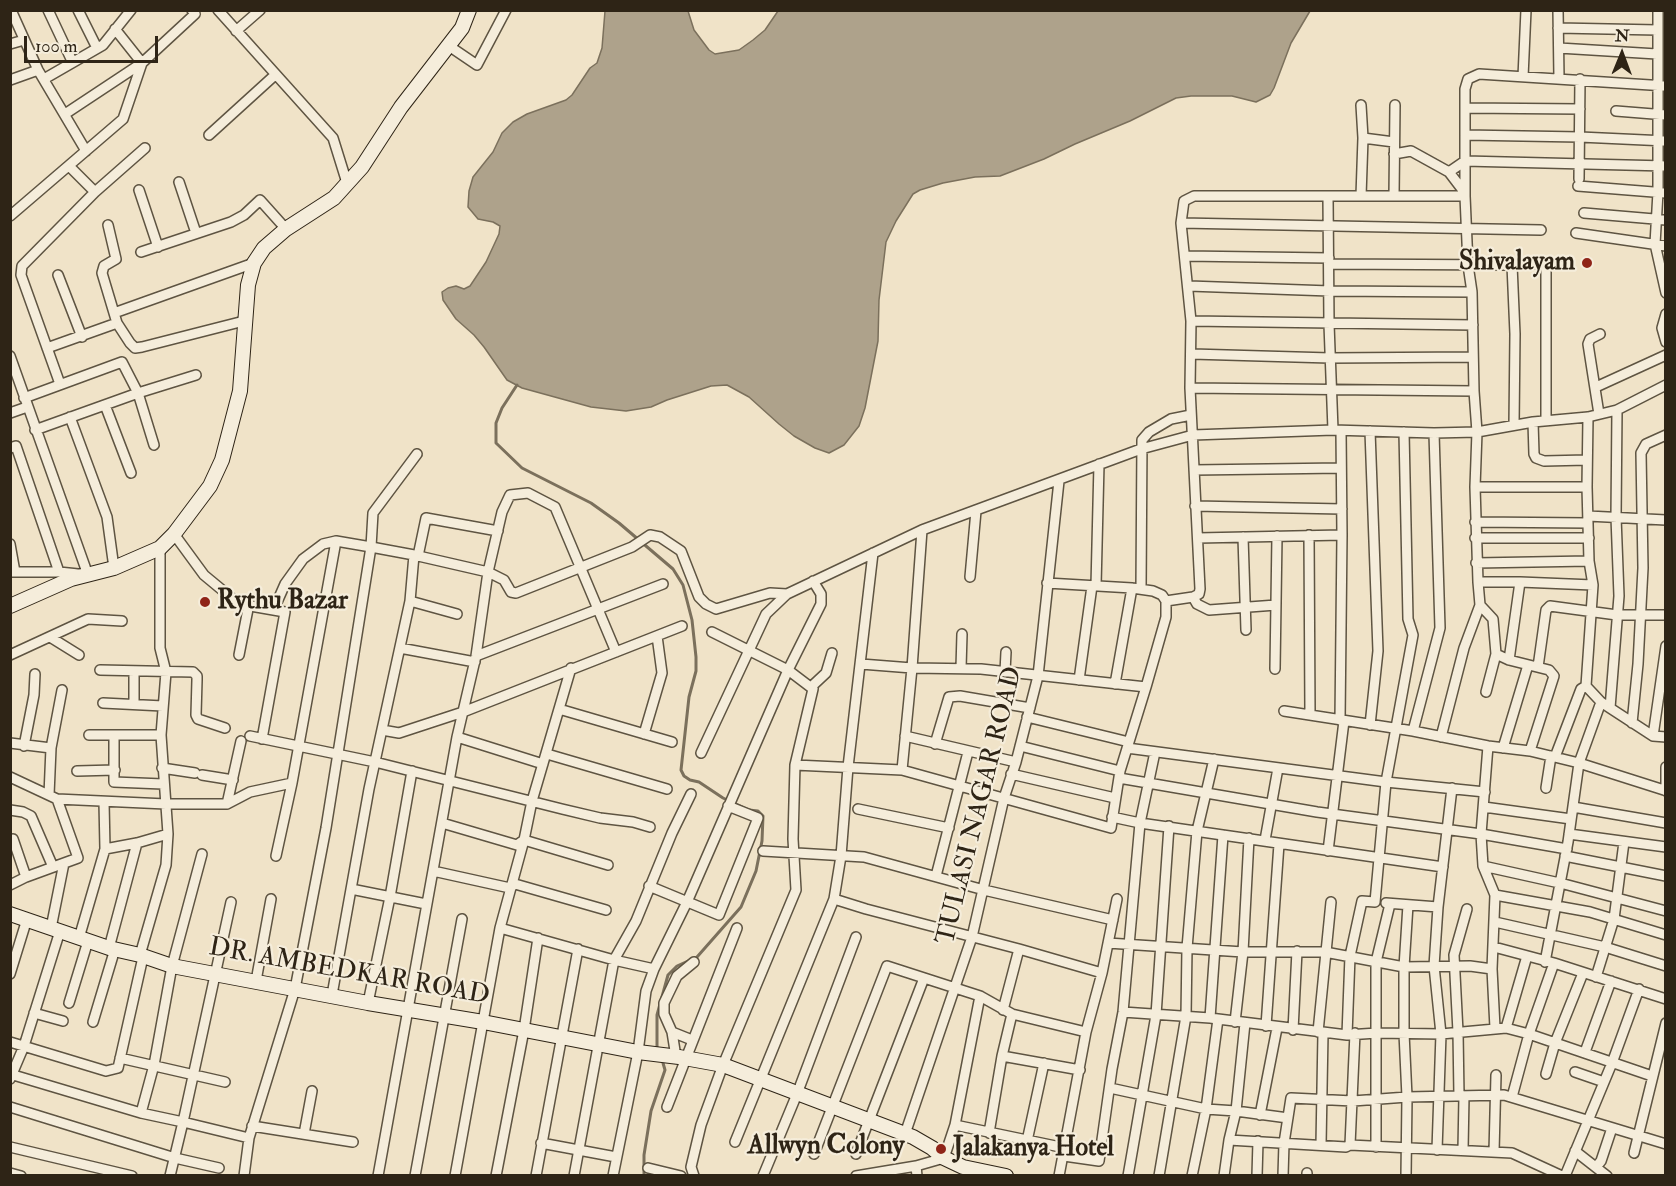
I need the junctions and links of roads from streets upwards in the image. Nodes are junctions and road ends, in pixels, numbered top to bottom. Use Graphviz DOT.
graph roads {
  1 [pos="11,10"];
  2 [pos="48,10"];
  3 [pos="78,10"];
  4 [pos="218,10"];
  5 [pos="260,10"];
  6 [pos="469,10"];
  7 [pos="506,10"];
  8 [pos="1526,10"];
  9 [pos="1558,10"];
  10 [pos="1658,10"];
  11 [pos="128,12"];
  12 [pos="195,12"];
  13 [pos="1558,28"];
  14 [pos="115,29"];
  15 [pos="1658,30"];
  16 [pos="236,31"];
  17 [pos="24,40"];
  18 [pos="10,44"];
  19 [pos="449,46"];
  20 [pos="97,48"];
  21 [pos="1559,48"];
  22 [pos="1657,54"];
  23 [pos="72,61"];
  24 [pos="142,63"];
  25 [pos="38,70"];
  26 [pos="275,75"];
  27 [pos="1523,77"];
  28 [pos="1559,78"];
  29 [pos="44,79"];
  30 [pos="1580,79"];
  31 [pos="10,80"];
  32 [pos="1662,85"];
  33 [pos="1361,105"];
  34 [pos="1395,105"];
  35 [pos="1465,108"];
  36 [pos="1580,109"];
  37 [pos="1616,111"];
  38 [pos="65,114"];
  39 [pos="1661,114"];
  40 [pos="209,135"];
  41 [pos="1465,135"];
  42 [pos="1580,137"];
  43 [pos="1363,138"];
  44 [pos="1661,141"];
  45 [pos="1394,142"];
  46 [pos="145,148"];
  47 [pos="86,151"];
  48 [pos="1394,154"];
  49 [pos="1465,161"];
  50 [pos="1579,164"];
  51 [pos="69,166"];
  52 [pos="1662,166"];
  53 [pos="1449,172"];
  54 [pos="179,182"];
  55 [pos="348,183"];
  56 [pos="139,190"];
  57 [pos="95,192"];
  58 [pos="1662,192"];
  59 [pos="1465,194"];
  60 [pos="1362,196"];
  61 [pos="1394,196"];
  62 [pos="1328,197"];
  63 [pos="1584,213"];
  64 [pos="10,216"];
  65 [pos="1661,220"];
  66 [pos="1181,223"];
  67 [pos="108,225"];
  68 [pos="1328,226"];
  69 [pos="1466,228"];
  70 [pos="285,229"];
  71 [pos="1541,230"];
  72 [pos="196,233"];
  73 [pos="1575,233"];
  74 [pos="1655,244"];
  75 [pos="1665,246"];
  76 [pos="158,247"];
  77 [pos="141,252"];
  78 [pos="1185,256"];
  79 [pos="1329,261"];
  80 [pos="254,263"];
  81 [pos="1557,263"];
  82 [pos="1546,264"];
  83 [pos="1468,265"];
  84 [pos="1512,265"];
  85 [pos="22,266"];
  86 [pos="10,269"];
  87 [pos="58,275"];
  88 [pos="1189,286"];
  89 [pos="1330,291"];
  90 [pos="1472,292"];
  91 [pos="1665,293"];
  92 [pos="1665,314"];
  93 [pos="115,318"];
  94 [pos="244,321"];
  95 [pos="1191,321"];
  96 [pos="1329,324"];
  97 [pos="1473,325"];
  98 [pos="1600,334"];
  99 [pos="82,337"];
  100 [pos="1665,342"];
  101 [pos="47,348"];
  102 [pos="1192,354"];
  103 [pos="1665,355"];
  104 [pos="10,356"];
  105 [pos="1473,357"];
  106 [pos="1330,358"];
  107 [pos="196,375"];
  108 [pos="60,384"];
  109 [pos="1665,385"];
  110 [pos="1596,387"];
  111 [pos="1190,388"];
  112 [pos="1332,390"];
  113 [pos="1474,391"];
  114 [pos="138,393"];
  115 [pos="26,402"];
  116 [pos="105,405"];
  117 [pos="1617,410"];
  118 [pos="10,413"];
  119 [pos="1599,414"];
  120 [pos="1191,415"];
  121 [pos="70,417"];
  122 [pos="1588,417"];
  123 [pos="1546,420"];
  124 [pos="1533,422"];
  125 [pos="1514,425"];
  126 [pos="36,430"];
  127 [pos="1337,431"];
  128 [pos="1370,431"];
  129 [pos="1404,432"];
  130 [pos="1477,432"];
  131 [pos="1434,433"];
  132 [pos="1193,435"];
  133 [pos="1665,435"];
  134 [pos="154,445"];
  135 [pos="10,448"];
  136 [pos="1141,449"];
  137 [pos="417,454"];
  138 [pos="1587,460"];
  139 [pos="1099,464"];
  140 [pos="1341,468"];
  141 [pos="1194,470"];
  142 [pos="131,473"];
  143 [pos="1059,481"];
  144 [pos="1587,487"];
  145 [pos="1475,488"];
  146 [pos="1195,506"];
  147 [pos="1342,509"];
  148 [pos="976,511"];
  149 [pos="1616,517"];
  150 [pos="1641,518"];
  151 [pos="1588,519"];
  152 [pos="1665,519"];
  153 [pos="1475,522"];
  154 [pos="922,530"];
  155 [pos="498,531"];
  156 [pos="174,534"];
  157 [pos="1309,535"];
  158 [pos="1342,535"];
  159 [pos="1277,536"];
  160 [pos="1243,537"];
  161 [pos="1198,538"];
  162 [pos="1475,538"];
  163 [pos="1589,538"];
  164 [pos="336,541"];
  165 [pos="10,544"];
  166 [pos="371,547"];
  167 [pos="160,548"];
  168 [pos="873,553"];
  169 [pos="416,555"];
  170 [pos="1590,561"];
  171 [pos="1476,563"];
  172 [pos="582,567"];
  173 [pos="114,568"];
  174 [pos="13,572"];
  175 [pos="59,572"];
  176 [pos="488,572"];
  177 [pos="88,575"];
  178 [pos="970,577"];
  179 [pos="813,581"];
  180 [pos="1478,582"];
  181 [pos="1520,582"];
  182 [pos="1047,583"];
  183 [pos="663,584"];
  184 [pos="1593,585"];
  185 [pos="1094,586"];
  186 [pos="1136,589"];
  187 [pos="787,594"];
  188 [pos="1193,597"];
  189 [pos="410,601"];
  190 [pos="1166,601"];
  191 [pos="249,604"];
  192 [pos="1276,605"];
  193 [pos="1480,605"];
  194 [pos="10,606"];
  195 [pos="1246,608"];
  196 [pos="274,609"];
  197 [pos="598,609"];
  198 [pos="1592,611"];
  199 [pos="457,614"];
  200 [pos="1617,615"];
  201 [pos="1665,615"];
  202 [pos="1640,616"];
  203 [pos="122,621"];
  204 [pos="682,626"];
  205 [pos="1246,630"];
  206 [pos="712,632"];
  207 [pos="962,634"];
  208 [pos="657,636"];
  209 [pos="50,637"];
  210 [pos="1665,646"];
  211 [pos="400,648"];
  212 [pos="749,650"];
  213 [pos="616,652"];
  214 [pos="1006,652"];
  215 [pos="832,653"];
  216 [pos="1496,654"];
  217 [pos="10,655"];
  218 [pos="239,655"];
  219 [pos="79,656"];
  220 [pos="476,659"];
  221 [pos="1509,660"];
  222 [pos="861,664"];
  223 [pos="1528,665"];
  224 [pos="1538,667"];
  225 [pos="571,668"];
  226 [pos="912,668"];
  227 [pos="961,668"];
  228 [pos="1275,669"];
  229 [pos="100,670"];
  230 [pos="788,670"];
  231 [pos="134,672"];
  232 [pos="166,672"];
  233 [pos="1005,672"];
  234 [pos="35,674"];
  235 [pos="1038,676"];
  236 [pos="1079,680"];
  237 [pos="1115,684"];
  238 [pos="1586,686"];
  239 [pos="811,687"];
  240 [pos="1146,687"];
  241 [pos="62,690"];
  242 [pos="1485,692"];
  243 [pos="1601,702"];
  244 [pos="104,703"];
  245 [pos="134,704"];
  246 [pos="163,706"];
  247 [pos="1610,708"];
  248 [pos="559,709"];
  249 [pos="1284,711"];
  250 [pos="463,712"];
  251 [pos="1028,712"];
  252 [pos="1310,716"];
  253 [pos="1342,720"];
  254 [pos="1632,723"];
  255 [pos="1370,725"];
  256 [pos="225,728"];
  257 [pos="1396,729"];
  258 [pos="382,730"];
  259 [pos="1413,731"];
  260 [pos="644,734"];
  261 [pos="90,735"];
  262 [pos="161,735"];
  263 [pos="114,736"];
  264 [pos="905,736"];
  265 [pos="1653,736"];
  266 [pos="458,737"];
  267 [pos="1441,737"];
  268 [pos="1665,737"];
  269 [pos="262,739"];
  270 [pos="672,742"];
  271 [pos="10,743"];
  272 [pos="935,744"];
  273 [pos="1128,745"];
  274 [pos="24,746"];
  275 [pos="1020,746"];
  276 [pos="1488,746"];
  277 [pos="298,747"];
  278 [pos="51,748"];
  279 [pos="1503,748"];
  280 [pos="1530,751"];
  281 [pos="968,752"];
  282 [pos="1155,752"];
  283 [pos="701,753"];
  284 [pos="547,754"];
  285 [pos="337,756"];
  286 [pos="1553,757"];
  287 [pos="1214,759"];
  288 [pos="375,762"];
  289 [pos="1016,762"];
  290 [pos="1579,763"];
  291 [pos="543,764"];
  292 [pos="795,765"];
  293 [pos="848,767"];
  294 [pos="162,768"];
  295 [pos="1278,768"];
  296 [pos="1665,768"];
  297 [pos="114,770"];
  298 [pos="902,770"];
  299 [pos="77,771"];
  300 [pos="412,771"];
  301 [pos="1011,774"];
  302 [pos="1120,774"];
  303 [pos="1336,775"];
  304 [pos="10,777"];
  305 [pos="233,780"];
  306 [pos="450,780"];
  307 [pos="1386,782"];
  308 [pos="292,783"];
  309 [pos="163,784"];
  310 [pos="1149,784"];
  311 [pos="959,786"];
  312 [pos="1452,788"];
  313 [pos="1546,788"];
  314 [pos="667,789"];
  315 [pos="1665,790"];
  316 [pos="1485,792"];
  317 [pos="691,794"];
  318 [pos="1206,794"];
  319 [pos="53,797"];
  320 [pos="1004,798"];
  321 [pos="1115,798"];
  322 [pos="532,801"];
  323 [pos="104,802"];
  324 [pos="729,803"];
  325 [pos="166,804"];
  326 [pos="227,804"];
  327 [pos="1270,804"];
  328 [pos="1484,807"];
  329 [pos="1573,807"];
  330 [pos="858,809"];
  331 [pos="10,810"];
  332 [pos="1332,814"];
  333 [pos="1112,817"];
  334 [pos="1571,819"];
  335 [pos="1382,821"];
  336 [pos="442,823"];
  337 [pos="1140,823"];
  338 [pos="1665,823"];
  339 [pos="1169,826"];
  340 [pos="650,827"];
  341 [pos="949,828"];
  342 [pos="1448,830"];
  343 [pos="1197,831"];
  344 [pos="168,834"];
  345 [pos="1223,834"];
  346 [pos="1481,834"];
  347 [pos="1569,834"];
  348 [pos="1249,838"];
  349 [pos="13,839"];
  350 [pos="524,840"];
  351 [pos="1265,840"];
  352 [pos="1624,842"];
  353 [pos="137,843"];
  354 [pos="1279,844"];
  355 [pos="1665,847"];
  356 [pos="105,849"];
  357 [pos="763,851"];
  358 [pos="1328,851"];
  359 [pos="1566,852"];
  360 [pos="795,853"];
  361 [pos="202,854"];
  362 [pos="276,856"];
  363 [pos="841,856"];
  364 [pos="1379,858"];
  365 [pos="64,863"];
  366 [pos="609,864"];
  367 [pos="1484,866"];
  368 [pos="53,867"];
  369 [pos="1443,867"];
  370 [pos="1620,868"];
  371 [pos="433,871"];
  372 [pos="936,876"];
  373 [pos="1665,876"];
  374 [pos="26,877"];
  375 [pos="1559,883"];
  376 [pos="10,885"];
  377 [pos="650,886"];
  378 [pos="510,888"];
  379 [pos="351,889"];
  380 [pos="984,890"];
  381 [pos="1495,895"];
  382 [pos="390,897"];
  383 [pos="1616,897"];
  384 [pos="834,898"];
  385 [pos="271,899"];
  386 [pos="1117,899"];
  387 [pos="231,902"];
  388 [pos="687,902"];
  389 [pos="1331,902"];
  390 [pos="1375,902"];
  391 [pos="426,904"];
  392 [pos="1390,904"];
  393 [pos="1408,905"];
  394 [pos="1555,906"];
  395 [pos="1438,908"];
  396 [pos="1467,909"];
  397 [pos="606,910"];
  398 [pos="1665,911"];
  399 [pos="10,914"];
  400 [pos="27,919"];
  401 [pos="462,919"];
  402 [pos="1614,919"];
  403 [pos="1113,920"];
  404 [pos="1495,922"];
  405 [pos="500,928"];
  406 [pos="736,928"];
  407 [pos="56,930"];
  408 [pos="1551,933"];
  409 [pos="1665,935"];
  410 [pos="856,937"];
  411 [pos="972,937"];
  412 [pos="538,938"];
  413 [pos="83,939"];
  414 [pos="1108,943"];
  415 [pos="1129,945"];
  416 [pos="1494,946"];
  417 [pos="1605,946"];
  418 [pos="1159,947"];
  419 [pos="1187,948"];
  420 [pos="112,949"];
  421 [pos="578,949"];
  422 [pos="1019,949"];
  423 [pos="14,951"];
  424 [pos="1215,951"];
  425 [pos="1272,951"];
  426 [pos="1297,951"];
  427 [pos="1244,952"];
  428 [pos="1326,952"];
  429 [pos="141,956"];
  430 [pos="1350,956"];
  431 [pos="1527,956"];
  432 [pos="614,960"];
  433 [pos="694,962"];
  434 [pos="1376,962"];
  435 [pos="1550,962"];
  436 [pos="172,966"];
  437 [pos="1404,966"];
  438 [pos="1434,966"];
  439 [pos="1665,966"];
  440 [pos="1455,967"];
  441 [pos="654,969"];
  442 [pos="1492,969"];
  443 [pos="215,973"];
  444 [pos="1583,973"];
  445 [pos="10,974"];
  446 [pos="1102,974"];
  447 [pos="1596,977"];
  448 [pos="924,978"];
  449 [pos="256,981"];
  450 [pos="1611,981"];
  451 [pos="954,988"];
  452 [pos="295,989"];
  453 [pos="1639,990"];
  454 [pos="332,995"];
  455 [pos="980,996"];
  456 [pos="1665,999"];
  457 [pos="69,1002"];
  458 [pos="368,1003"];
  459 [pos="408,1010"];
  460 [pos="1007,1012"];
  461 [pos="1123,1012"];
  462 [pos="34,1013"];
  463 [pos="1156,1015"];
  464 [pos="446,1016"];
  465 [pos="1186,1016"];
  466 [pos="1214,1019"];
  467 [pos="63,1021"];
  468 [pos="93,1022"];
  469 [pos="483,1022"];
  470 [pos="1240,1022"];
  471 [pos="1665,1023"];
  472 [pos="1266,1026"];
  473 [pos="1277,1028"];
  474 [pos="1495,1028"];
  475 [pos="1506,1028"];
  476 [pos="524,1030"];
  477 [pos="1293,1030"];
  478 [pos="672,1032"];
  479 [pos="1086,1032"];
  480 [pos="1458,1032"];
  481 [pos="1320,1033"];
  482 [pos="1377,1033"];
  483 [pos="1404,1033"];
  484 [pos="1351,1034"];
  485 [pos="1441,1034"];
  486 [pos="1529,1034"];
  487 [pos="562,1037"];
  488 [pos="692,1040"];
  489 [pos="10,1042"];
  490 [pos="598,1043"];
  491 [pos="1555,1043"];
  492 [pos="24,1046"];
  493 [pos="638,1052"];
  494 [pos="1585,1052"];
  495 [pos="1002,1056"];
  496 [pos="680,1057"];
  497 [pos="120,1058"];
  498 [pos="1044,1063"];
  499 [pos="1612,1063"];
  500 [pos="154,1065"];
  501 [pos="723,1065"];
  502 [pos="1080,1070"];
  503 [pos="1575,1072"];
  504 [pos="1546,1074"];
  505 [pos="193,1075"];
  506 [pos="1496,1075"];
  507 [pos="11,1076"];
  508 [pos="1652,1076"];
  509 [pos="761,1080"];
  510 [pos="225,1082"];
  511 [pos="1604,1082"];
  512 [pos="1110,1088"];
  513 [pos="312,1091"];
  514 [pos="797,1094"];
  515 [pos="1140,1095"];
  516 [pos="1496,1095"];
  517 [pos="1439,1096"];
  518 [pos="1462,1096"];
  519 [pos="1407,1097"];
  520 [pos="1512,1097"];
  521 [pos="1322,1099"];
  522 [pos="1377,1099"];
  523 [pos="1171,1101"];
  524 [pos="1353,1101"];
  525 [pos="832,1106"];
  526 [pos="10,1107"];
  527 [pos="667,1107"];
  528 [pos="1206,1109"];
  529 [pos="1236,1111"];
  530 [pos="141,1113"];
  531 [pos="1260,1115"];
  532 [pos="1288,1118"];
  533 [pos="867,1120"];
  534 [pos="1587,1121"];
  535 [pos="183,1122"];
  536 [pos="955,1125"];
  537 [pos="252,1126"];
  538 [pos="1612,1128"];
  539 [pos="989,1133"];
  540 [pos="304,1134"];
  541 [pos="905,1134"];
  542 [pos="1638,1136"];
  543 [pos="249,1138"];
  544 [pos="1229,1140"];
  545 [pos="1027,1141"];
  546 [pos="1258,1141"];
  547 [pos="353,1142"];
  548 [pos="735,1142"];
  549 [pos="542,1143"];
  550 [pos="1284,1143"];
  551 [pos="1665,1144"];
  552 [pos="1321,1145"];
  553 [pos="1350,1145"];
  554 [pos="10,1147"];
  555 [pos="1376,1147"];
  556 [pos="1406,1149"];
  557 [pos="579,1150"];
  558 [pos="1437,1150"];
  559 [pos="1463,1150"];
  560 [pos="1575,1151"];
  561 [pos="1065,1152"];
  562 [pos="1494,1152"];
  563 [pos="1634,1153"];
  564 [pos="814,1154"];
  565 [pos="856,1154"];
  566 [pos="616,1157"];
  567 [pos="175,1158"];
  568 [pos="944,1158"];
  569 [pos="1596,1167"];
  570 [pos="219,1168"];
  571 [pos="648,1168"];
  572 [pos="916,1171"];
  573 [pos="963,1171"];
  574 [pos="10,1173"];
  575 [pos="245,1175"];
  576 [pos="21,1176"];
  577 [pos="132,1176"];
  578 [pos="170,1176"];
  579 [pos="378,1176"];
  580 [pos="415,1176"];
  581 [pos="455,1176"];
  582 [pos="496,1176"];
  583 [pos="536,1176"];
  584 [pos="574,1176"];
  585 [pos="613,1176"];
  586 [pos="681,1176"];
  587 [pos="694,1176"];
  588 [pos="763,1176"];
  589 [pos="856,1176"];
  590 [pos="1006,1176"];
  591 [pos="1059,1176"];
  592 [pos="1128,1176"];
  593 [pos="1159,1176"];
  594 [pos="1192,1176"];
  595 [pos="1224,1176"];
  596 [pos="1257,1176"];
  597 [pos="1283,1176"];
  598 [pos="1406,1176"];
  599 [pos="1563,1176"];
  600 [pos="1606,1176"];
  1 -- 17 [label="street"];
  2 -- 23 [label="street"];
  3 -- 20 [label="street"];
  4 -- 16 [label="street"];
  5 -- 16 [label="street"];
  6 -- 19 [label="street"];
  7 -- 19 [label="street"];
  8 -- 27 [label="street"];
  9 -- 13 [label="street"];
  10 -- 15 [label="street"];
  11 -- 14 [label="street"];
  12 -- 24 [label="street"];
  13 -- 15 [label="street"];
  13 -- 21 [label="street"];
  14 -- 20 [label="street"];
  14 -- 24 [label="street"];
  15 -- 22 [label="street"];
  16 -- 26 [label="street"];
  17 -- 18 [label="street"];
  17 -- 25 [label="street"];
  19 -- 55 [label="street"];
  20 -- 23 [label="street"];
  21 -- 22 [label="street"];
  21 -- 28 [label="street"];
  22 -- 32 [label="street"];
  23 -- 29 [label="street"];
  24 -- 38 [label="street"];
  24 -- 47 [label="street"];
  25 -- 29 [label="street"];
  25 -- 31 [label="street"];
  26 -- 40 [label="street"];
  26 -- 55 [label="street"];
  27 -- 28 [label="street"];
  27 -- 35 [label="street"];
  28 -- 30 [label="street"];
  29 -- 38 [label="street"];
  30 -- 32 [label="street"];
  30 -- 36 [label="street"];
  32 -- 39 [label="street"];
  33 -- 43 [label="street"];
  34 -- 45 [label="street"];
  35 -- 36 [label="street"];
  35 -- 41 [label="street"];
  36 -- 42 [label="street"];
  37 -- 39 [label="street"];
  38 -- 47 [label="street"];
  39 -- 44 [label="street"];
  41 -- 42 [label="street"];
  41 -- 49 [label="street"];
  42 -- 44 [label="street"];
  42 -- 50 [label="street"];
  43 -- 45 [label="street"];
  43 -- 60 [label="street"];
  44 -- 52 [label="street"];
  45 -- 48 [label="street"];
  46 -- 57 [label="street"];
  47 -- 51 [label="street"];
  48 -- 53 [label="street"];
  48 -- 61 [label="street"];
  49 -- 50 [label="street"];
  49 -- 53 [label="street"];
  49 -- 59 [label="street"];
  50 -- 52 [label="street"];
  50 -- 58 [label="street"];
  51 -- 57 [label="street"];
  51 -- 64 [label="street"];
  52 -- 58 [label="street"];
  53 -- 59 [label="street"];
  54 -- 72 [label="street"];
  55 -- 70 [label="street"];
  56 -- 76 [label="street"];
  57 -- 85 [label="street"];
  58 -- 65 [label="street"];
  59 -- 61 [label="street"];
  59 -- 69 [label="street"];
  60 -- 61 [label="street"];
  60 -- 62 [label="street"];
  62 -- 66 [label="street"];
  62 -- 68 [label="street"];
  63 -- 65 [label="street"];
  65 -- 74 [label="street"];
  66 -- 68 [label="street"];
  66 -- 78 [label="street"];
  67 -- 93 [label="street"];
  68 -- 69 [label="street"];
  68 -- 79 [label="street"];
  69 -- 71 [label="street"];
  69 -- 83 [label="street"];
  70 -- 72 [label="street"];
  70 -- 80 [label="street"];
  72 -- 76 [label="street"];
  73 -- 74 [label="street"];
  74 -- 75 [label="street"];
  74 -- 91 [label="street"];
  76 -- 77 [label="street"];
  78 -- 79 [label="street"];
  78 -- 88 [label="street"];
  79 -- 83 [label="street"];
  79 -- 89 [label="street"];
  80 -- 93 [label="street"];
  80 -- 94 [label="street"];
  81 -- 82 [label="street"];
  82 -- 84 [label="street"];
  82 -- 123 [label="street"];
  83 -- 84 [label="street"];
  83 -- 90 [label="street"];
  84 -- 125 [label="street"];
  85 -- 86 [label="street"];
  85 -- 101 [label="street"];
  87 -- 99 [label="street"];
  88 -- 89 [label="street"];
  88 -- 95 [label="street"];
  89 -- 90 [label="street"];
  89 -- 96 [label="street"];
  90 -- 97 [label="street"];
  92 -- 100 [label="street"];
  93 -- 94 [label="street"];
  93 -- 99 [label="street"];
  94 -- 156 [label="street"];
  95 -- 96 [label="street"];
  95 -- 102 [label="street"];
  96 -- 97 [label="street"];
  96 -- 106 [label="street"];
  97 -- 105 [label="street"];
  98 -- 110 [label="street"];
  99 -- 101 [label="street"];
  101 -- 108 [label="street"];
  102 -- 106 [label="street"];
  102 -- 111 [label="street"];
  103 -- 110 [label="street"];
  104 -- 115 [label="street"];
  105 -- 106 [label="street"];
  105 -- 113 [label="street"];
  106 -- 112 [label="street"];
  107 -- 114 [label="street"];
  108 -- 114 [label="street"];
  108 -- 115 [label="street"];
  109 -- 117 [label="street"];
  110 -- 119 [label="street"];
  111 -- 112 [label="street"];
  111 -- 120 [label="street"];
  112 -- 113 [label="street"];
  112 -- 127 [label="street"];
  113 -- 130 [label="street"];
  114 -- 116 [label="street"];
  114 -- 134 [label="street"];
  115 -- 118 [label="street"];
  115 -- 126 [label="street"];
  116 -- 121 [label="street"];
  116 -- 142 [label="street"];
  117 -- 119 [label="street"];
  117 -- 149 [label="street"];
  119 -- 122 [label="street"];
  120 -- 132 [label="street"];
  120 -- 136 [label="street"];
  121 -- 126 [label="street"];
  121 -- 173 [label="street"];
  122 -- 123 [label="street"];
  122 -- 138 [label="street"];
  123 -- 124 [label="street"];
  124 -- 125 [label="street"];
  124 -- 138 [label="street"];
  125 -- 130 [label="street"];
  126 -- 177 [label="street"];
  127 -- 128 [label="street"];
  127 -- 132 [label="street"];
  127 -- 140 [label="street"];
  128 -- 129 [label="street"];
  128 -- 255 [label="street"];
  129 -- 131 [label="street"];
  129 -- 257 [label="street"];
  130 -- 131 [label="street"];
  130 -- 145 [label="street"];
  131 -- 259 [label="street"];
  132 -- 136 [label="street"];
  132 -- 141 [label="street"];
  133 -- 150 [label="street"];
  135 -- 175 [label="street"];
  136 -- 139 [label="street"];
  136 -- 186 [label="street"];
  137 -- 166 [label="street"];
  138 -- 144 [label="street"];
  139 -- 143 [label="street"];
  139 -- 185 [label="street"];
  140 -- 141 [label="street"];
  140 -- 147 [label="street"];
  141 -- 146 [label="street"];
  143 -- 148 [label="street"];
  143 -- 182 [label="street, TULASI NAGAR ROAD"];
  144 -- 145 [label="street"];
  144 -- 151 [label="street"];
  145 -- 153 [label="street"];
  146 -- 147 [label="street"];
  146 -- 161 [label="street"];
  147 -- 158 [label="street"];
  148 -- 154 [label="street"];
  148 -- 178 [label="street"];
  149 -- 150 [label="street"];
  149 -- 151 [label="street"];
  149 -- 200 [label="street"];
  150 -- 152 [label="street"];
  150 -- 202 [label="street"];
  151 -- 153 [label="street"];
  151 -- 163 [label="street"];
  153 -- 162 [label="street"];
  154 -- 168 [label="street"];
  154 -- 226 [label="street"];
  155 -- 169 [label="street"];
  155 -- 172 [label="street"];
  155 -- 176 [label="street"];
  156 -- 167 [label="street"];
  156 -- 191 [label="street"];
  157 -- 158 [label="street"];
  157 -- 159 [label="street"];
  157 -- 252 [label="street"];
  158 -- 253 [label="street"];
  159 -- 160 [label="street"];
  159 -- 192 [label="street"];
  160 -- 161 [label="street"];
  160 -- 195 [label="street"];
  161 -- 188 [label="street"];
  162 -- 163 [label="street"];
  162 -- 171 [label="street"];
  163 -- 170 [label="street"];
  164 -- 166 [label="street"];
  164 -- 196 [label="street"];
  164 -- 277 [label="street"];
  165 -- 174 [label="street"];
  166 -- 169 [label="street"];
  166 -- 285 [label="street"];
  167 -- 173 [label="street"];
  167 -- 232 [label="street"];
  168 -- 179 [label="street"];
  168 -- 222 [label="street"];
  169 -- 176 [label="street"];
  169 -- 189 [label="street"];
  170 -- 171 [label="street"];
  170 -- 184 [label="street"];
  171 -- 180 [label="street"];
  172 -- 176 [label="street"];
  172 -- 187 [label="street"];
  172 -- 197 [label="street"];
  173 -- 177 [label="street"];
  174 -- 175 [label="street"];
  175 -- 177 [label="street"];
  176 -- 220 [label="street"];
  177 -- 194 [label="street"];
  179 -- 187 [label="street"];
  179 -- 230 [label="street"];
  180 -- 181 [label="street"];
  180 -- 193 [label="street"];
  181 -- 184 [label="street"];
  181 -- 221 [label="street"];
  182 -- 185 [label="street"];
  182 -- 235 [label="street, TULASI NAGAR ROAD"];
  183 -- 197 [label="street"];
  184 -- 198 [label="street"];
  185 -- 186 [label="street"];
  185 -- 236 [label="street"];
  186 -- 190 [label="street"];
  186 -- 237 [label="street"];
  187 -- 212 [label="street"];
  188 -- 190 [label="street"];
  188 -- 195 [label="street"];
  189 -- 199 [label="street"];
  189 -- 211 [label="street"];
  190 -- 240 [label="street"];
  191 -- 196 [label="street"];
  191 -- 218 [label="street"];
  192 -- 195 [label="street"];
  192 -- 228 [label="street"];
  193 -- 216 [label="street"];
  193 -- 267 [label="street"];
  195 -- 205 [label="street"];
  196 -- 269 [label="street"];
  197 -- 213 [label="street"];
  197 -- 220 [label="street"];
  198 -- 200 [label="street"];
  198 -- 224 [label="street"];
  198 -- 238 [label="street"];
  200 -- 202 [label="street"];
  200 -- 247 [label="street"];
  201 -- 202 [label="street"];
  202 -- 254 [label="street"];
  203 -- 209 [label="street"];
  204 -- 208 [label="street"];
  206 -- 212 [label="street"];
  207 -- 227 [label="street"];
  208 -- 213 [label="street"];
  208 -- 260 [label="street"];
  209 -- 217 [label="street"];
  209 -- 219 [label="street"];
  210 -- 265 [label="street"];
  211 -- 220 [label="street"];
  211 -- 258 [label="street"];
  212 -- 230 [label="street"];
  212 -- 283 [label="street"];
  213 -- 225 [label="street"];
  214 -- 233 [label="street"];
  215 -- 239 [label="street"];
  216 -- 221 [label="street"];
  216 -- 242 [label="street"];
  220 -- 250 [label="street"];
  221 -- 223 [label="street"];
  222 -- 226 [label="street"];
  222 -- 293 [label="street"];
  223 -- 224 [label="street"];
  223 -- 279 [label="street"];
  224 -- 280 [label="street"];
  225 -- 248 [label="street"];
  225 -- 250 [label="street"];
  226 -- 227 [label="street"];
  226 -- 264 [label="street"];
  227 -- 233 [label="street"];
  229 -- 231 [label="street"];
  230 -- 239 [label="street"];
  230 -- 324 [label="street"];
  231 -- 232 [label="street"];
  231 -- 245 [label="street"];
  232 -- 246 [label="street"];
  232 -- 256 [label="street"];
  233 -- 235 [label="street"];
  234 -- 274 [label="street"];
  235 -- 236 [label="street"];
  235 -- 251 [label="street, TULASI NAGAR ROAD"];
  236 -- 237 [label="street"];
  237 -- 240 [label="street"];
  238 -- 243 [label="street"];
  238 -- 286 [label="street"];
  239 -- 292 [label="street"];
  240 -- 273 [label="street"];
  241 -- 278 [label="street"];
  243 -- 247 [label="street"];
  243 -- 290 [label="street"];
  244 -- 245 [label="street"];
  245 -- 246 [label="street"];
  246 -- 262 [label="street"];
  247 -- 254 [label="street"];
  248 -- 260 [label="street"];
  248 -- 284 [label="street"];
  249 -- 252 [label="street"];
  250 -- 258 [label="street"];
  250 -- 266 [label="street"];
  251 -- 272 [label="street"];
  251 -- 273 [label="street"];
  251 -- 275 [label="street, TULASI NAGAR ROAD"];
  252 -- 253 [label="street"];
  253 -- 255 [label="street"];
  253 -- 303 [label="street"];
  254 -- 265 [label="street"];
  255 -- 257 [label="street"];
  257 -- 259 [label="street"];
  257 -- 307 [label="street"];
  258 -- 288 [label="street"];
  259 -- 267 [label="street"];
  260 -- 270 [label="street"];
  261 -- 263 [label="street"];
  262 -- 263 [label="street"];
  262 -- 294 [label="street"];
  263 -- 297 [label="street"];
  264 -- 272 [label="street"];
  264 -- 298 [label="street"];
  265 -- 268 [label="street"];
  266 -- 291 [label="street"];
  266 -- 306 [label="street"];
  267 -- 276 [label="street"];
  269 -- 277 [label="street"];
  269 -- 305 [label="street"];
  271 -- 274 [label="street"];
  272 -- 281 [label="street"];
  273 -- 282 [label="street"];
  273 -- 302 [label="street"];
  274 -- 278 [label="street"];
  275 -- 289 [label="street, TULASI NAGAR ROAD"];
  275 -- 302 [label="street"];
  276 -- 279 [label="street"];
  276 -- 316 [label="street"];
  277 -- 285 [label="street"];
  277 -- 308 [label="street"];
  278 -- 319 [label="street"];
  279 -- 280 [label="street"];
  280 -- 286 [label="street"];
  281 -- 289 [label="street"];
  281 -- 311 [label="street"];
  282 -- 287 [label="street"];
  282 -- 310 [label="street"];
  284 -- 291 [label="street"];
  284 -- 314 [label="street"];
  285 -- 288 [label="street"];
  285 -- 452 [label="street"];
  286 -- 290 [label="street"];
  286 -- 313 [label="street"];
  287 -- 295 [label="street"];
  287 -- 318 [label="street"];
  288 -- 300 [label="street"];
  288 -- 379 [label="street"];
  289 -- 301 [label="street, TULASI NAGAR ROAD"];
  290 -- 315 [label="street"];
  290 -- 329 [label="street"];
  291 -- 322 [label="street"];
  292 -- 293 [label="street"];
  292 -- 360 [label="street"];
  293 -- 298 [label="street"];
  293 -- 363 [label="street"];
  294 -- 305 [label="street"];
  294 -- 309 [label="street"];
  295 -- 303 [label="street"];
  295 -- 327 [label="street"];
  296 -- 315 [label="street"];
  297 -- 299 [label="street"];
  297 -- 309 [label="street"];
  298 -- 311 [label="street"];
  300 -- 306 [label="street"];
  300 -- 382 [label="street"];
  301 -- 320 [label="street, TULASI NAGAR ROAD"];
  301 -- 321 [label="street"];
  302 -- 310 [label="street"];
  302 -- 321 [label="street"];
  303 -- 307 [label="street"];
  303 -- 332 [label="street"];
  304 -- 319 [label="street"];
  305 -- 326 [label="street"];
  306 -- 322 [label="street"];
  306 -- 336 [label="street"];
  307 -- 312 [label="street"];
  307 -- 335 [label="street"];
  308 -- 326 [label="street"];
  308 -- 362 [label="street"];
  309 -- 325 [label="street"];
  310 -- 318 [label="street"];
  310 -- 337 [label="street"];
  311 -- 320 [label="street"];
  311 -- 341 [label="street"];
  312 -- 316 [label="street"];
  312 -- 342 [label="street"];
  316 -- 328 [label="street"];
  317 -- 377 [label="street"];
  318 -- 327 [label="street"];
  318 -- 343 [label="street"];
  319 -- 323 [label="street"];
  319 -- 365 [label="street"];
  320 -- 333 [label="street"];
  320 -- 380 [label="street, TULASI NAGAR ROAD"];
  321 -- 333 [label="street"];
  322 -- 340 [label="street"];
  322 -- 350 [label="street"];
  323 -- 325 [label="street"];
  323 -- 356 [label="street"];
  324 -- 388 [label="street"];
  324 -- 388 [label="street"];
  325 -- 326 [label="street"];
  325 -- 344 [label="street"];
  327 -- 332 [label="street"];
  327 -- 351 [label="street"];
  328 -- 334 [label="street"];
  328 -- 346 [label="street"];
  329 -- 334 [label="street"];
  329 -- 338 [label="street"];
  330 -- 341 [label="street"];
  331 -- 368 [label="street"];
  332 -- 335 [label="street"];
  332 -- 358 [label="street"];
  333 -- 337 [label="street"];
  334 -- 347 [label="street"];
  335 -- 342 [label="street"];
  335 -- 364 [label="street"];
  336 -- 350 [label="street"];
  336 -- 371 [label="street"];
  337 -- 339 [label="street"];
  337 -- 415 [label="street"];
  339 -- 343 [label="street"];
  339 -- 418 [label="street"];
  341 -- 372 [label="street"];
  342 -- 346 [label="street"];
  342 -- 369 [label="street"];
  343 -- 345 [label="street"];
  343 -- 419 [label="street"];
  344 -- 353 [label="street"];
  344 -- 429 [label="street"];
  345 -- 348 [label="street"];
  345 -- 424 [label="street"];
  346 -- 359 [label="street"];
  346 -- 367 [label="street"];
  347 -- 352 [label="street"];
  347 -- 359 [label="street"];
  348 -- 351 [label="street"];
  348 -- 427 [label="street"];
  349 -- 374 [label="street"];
  350 -- 366 [label="street"];
  350 -- 378 [label="street"];
  351 -- 354 [label="street"];
  352 -- 355 [label="street"];
  352 -- 370 [label="street"];
  353 -- 356 [label="street"];
  353 -- 420 [label="street"];
  354 -- 358 [label="street"];
  354 -- 425 [label="street"];
  356 -- 413 [label="street"];
  357 -- 360 [label="street"];
  358 -- 364 [label="street"];
  359 -- 370 [label="street"];
  359 -- 375 [label="street"];
  360 -- 363 [label="street"];
  360 -- 501 [label="street"];
  361 -- 436 [label="street"];
  363 -- 372 [label="street"];
  363 -- 384 [label="street"];
  364 -- 369 [label="street"];
  364 -- 390 [label="street"];
  365 -- 368 [label="street"];
  365 -- 407 [label="street"];
  367 -- 375 [label="street"];
  367 -- 381 [label="street"];
  368 -- 374 [label="street"];
  369 -- 395 [label="street"];
  370 -- 373 [label="street"];
  370 -- 383 [label="street"];
  371 -- 378 [label="street"];
  371 -- 391 [label="street"];
  372 -- 380 [label="street"];
  374 -- 376 [label="street"];
  375 -- 383 [label="street"];
  375 -- 394 [label="street"];
  377 -- 388 [label="street"];
  377 -- 432 [label="street"];
  378 -- 397 [label="street"];
  378 -- 405 [label="street"];
  379 -- 382 [label="street"];
  379 -- 454 [label="street"];
  380 -- 403 [label="street"];
  380 -- 411 [label="street, TULASI NAGAR ROAD"];
  381 -- 394 [label="street"];
  381 -- 404 [label="street"];
  382 -- 391 [label="street"];
  382 -- 458 [label="street"];
  383 -- 398 [label="street"];
  383 -- 402 [label="street"];
  384 -- 411 [label="street"];
  384 -- 509 [label="street"];
  385 -- 449 [label="street"];
  386 -- 403 [label="street"];
  387 -- 443 [label="street"];
  388 -- 441 [label="street"];
  389 -- 428 [label="street"];
  390 -- 392 [label="street"];
  390 -- 430 [label="street"];
  391 -- 459 [label="street"];
  392 -- 393 [label="street"];
  392 -- 434 [label="street"];
  393 -- 395 [label="street"];
  393 -- 437 [label="street"];
  394 -- 402 [label="street"];
  394 -- 408 [label="street"];
  395 -- 438 [label="street"];
  396 -- 440 [label="street"];
  399 -- 400 [label="street, DR. AMBEDKAR ROAD"];
  400 -- 407 [label="street, DR. AMBEDKAR ROAD"];
  400 -- 423 [label="street"];
  401 -- 464 [label="street"];
  402 -- 409 [label="street"];
  402 -- 417 [label="street"];
  403 -- 414 [label="street"];
  404 -- 408 [label="street"];
  404 -- 416 [label="street"];
  405 -- 412 [label="street"];
  405 -- 469 [label="street"];
  406 -- 488 [label="street"];
  407 -- 413 [label="street, DR. AMBEDKAR ROAD"];
  407 -- 462 [label="street"];
  408 -- 417 [label="street"];
  408 -- 435 [label="street"];
  410 -- 514 [label="street"];
  411 -- 422 [label="street"];
  411 -- 451 [label="street, TULASI NAGAR ROAD"];
  412 -- 421 [label="street"];
  412 -- 476 [label="street"];
  413 -- 420 [label="street, DR. AMBEDKAR ROAD"];
  413 -- 457 [label="street"];
  414 -- 415 [label="street"];
  414 -- 446 [label="street"];
  415 -- 418 [label="street"];
  415 -- 461 [label="street"];
  416 -- 431 [label="street"];
  416 -- 442 [label="street"];
  417 -- 439 [label="street"];
  417 -- 447 [label="street"];
  418 -- 419 [label="street"];
  418 -- 463 [label="street"];
  419 -- 424 [label="street"];
  419 -- 465 [label="street"];
  420 -- 429 [label="street, DR. AMBEDKAR ROAD"];
  420 -- 468 [label="street"];
  421 -- 432 [label="street"];
  421 -- 487 [label="street"];
  422 -- 446 [label="street"];
  422 -- 460 [label="street"];
  423 -- 445 [label="street"];
  424 -- 427 [label="street"];
  424 -- 466 [label="street"];
  425 -- 426 [label="street"];
  425 -- 427 [label="street"];
  425 -- 472 [label="street"];
  426 -- 428 [label="street"];
  426 -- 477 [label="street"];
  427 -- 470 [label="street"];
  428 -- 430 [label="street"];
  428 -- 481 [label="street"];
  429 -- 436 [label="street, DR. AMBEDKAR ROAD"];
  429 -- 497 [label="street"];
  430 -- 434 [label="street"];
  430 -- 484 [label="street"];
  431 -- 435 [label="street"];
  431 -- 475 [label="street"];
  432 -- 441 [label="street"];
  432 -- 490 [label="street"];
  433 -- 478 [label="street"];
  434 -- 437 [label="street"];
  434 -- 482 [label="street"];
  435 -- 444 [label="street"];
  435 -- 486 [label="street"];
  436 -- 443 [label="street, DR. AMBEDKAR ROAD"];
  436 -- 500 [label="street"];
  437 -- 438 [label="street"];
  437 -- 483 [label="street"];
  438 -- 440 [label="street"];
  438 -- 485 [label="street"];
  440 -- 442 [label="street"];
  440 -- 480 [label="street"];
  441 -- 493 [label="street"];
  442 -- 474 [label="street"];
  443 -- 449 [label="street, DR. AMBEDKAR ROAD"];
  443 -- 505 [label="street"];
  444 -- 447 [label="street"];
  444 -- 491 [label="street"];
  446 -- 479 [label="street"];
  447 -- 450 [label="street"];
  448 -- 451 [label="street"];
  448 -- 525 [label="street"];
  448 -- 533 [label="street"];
  449 -- 452 [label="street, DR. AMBEDKAR ROAD"];
  450 -- 453 [label="street"];
  450 -- 494 [label="street"];
  451 -- 455 [label="street"];
  451 -- 541 [label="street, TULASI NAGAR ROAD"];
  452 -- 454 [label="street, DR. AMBEDKAR ROAD"];
  452 -- 537 [label="street"];
  453 -- 456 [label="street"];
  453 -- 499 [label="street"];
  454 -- 458 [label="street, DR. AMBEDKAR ROAD"];
  455 -- 460 [label="street"];
  455 -- 536 [label="street"];
  458 -- 459 [label="street, DR. AMBEDKAR ROAD"];
  459 -- 464 [label="street, DR. AMBEDKAR ROAD"];
  459 -- 579 [label="street"];
  460 -- 479 [label="street"];
  460 -- 495 [label="street"];
  461 -- 463 [label="street"];
  461 -- 512 [label="street"];
  462 -- 467 [label="street"];
  462 -- 492 [label="street"];
  463 -- 465 [label="street"];
  463 -- 515 [label="street"];
  464 -- 469 [label="street, DR. AMBEDKAR ROAD"];
  464 -- 580 [label="street"];
  465 -- 466 [label="street"];
  465 -- 523 [label="street"];
  466 -- 470 [label="street"];
  466 -- 528 [label="street"];
  469 -- 476 [label="street, DR. AMBEDKAR ROAD"];
  469 -- 581 [label="street"];
  470 -- 472 [label="street"];
  470 -- 529 [label="street"];
  471 -- 508 [label="street"];
  472 -- 473 [label="street"];
  473 -- 477 [label="street"];
  473 -- 531 [label="street"];
  474 -- 475 [label="street"];
  474 -- 480 [label="street"];
  475 -- 486 [label="street"];
  476 -- 487 [label="street, DR. AMBEDKAR ROAD"];
  476 -- 582 [label="street"];
  477 -- 481 [label="street"];
  478 -- 488 [label="street"];
  478 -- 496 [label="street"];
  479 -- 502 [label="street"];
  480 -- 485 [label="street"];
  480 -- 518 [label="street"];
  481 -- 484 [label="street"];
  481 -- 521 [label="street"];
  482 -- 483 [label="street"];
  482 -- 484 [label="street"];
  482 -- 522 [label="street"];
  483 -- 485 [label="street"];
  483 -- 519 [label="street"];
  484 -- 524 [label="street"];
  485 -- 517 [label="street"];
  486 -- 491 [label="street"];
  486 -- 520 [label="street"];
  487 -- 490 [label="street, DR. AMBEDKAR ROAD"];
  487 -- 549 [label="street"];
  488 -- 496 [label="street"];
  489 -- 492 [label="street"];
  490 -- 493 [label="street, DR. AMBEDKAR ROAD"];
  490 -- 557 [label="street"];
  491 -- 494 [label="street"];
  491 -- 504 [label="street"];
  492 -- 497 [label="street"];
  492 -- 507 [label="street"];
  493 -- 496 [label="street, DR. AMBEDKAR ROAD"];
  493 -- 566 [label="street"];
  494 -- 499 [label="street"];
  495 -- 498 [label="street"];
  495 -- 539 [label="street"];
  496 -- 501 [label="street, DR. AMBEDKAR ROAD"];
  496 -- 527 [label="street"];
  497 -- 500 [label="street"];
  498 -- 502 [label="street"];
  498 -- 545 [label="street"];
  499 -- 508 [label="street"];
  499 -- 511 [label="street"];
  500 -- 505 [label="street"];
  500 -- 530 [label="street"];
  501 -- 509 [label="street, DR. AMBEDKAR ROAD"];
  501 -- 587 [label="street"];
  502 -- 561 [label="street"];
  503 -- 511 [label="street"];
  505 -- 510 [label="street"];
  505 -- 535 [label="street"];
  506 -- 516 [label="street"];
  507 -- 530 [label="street"];
  508 -- 542 [label="street"];
  509 -- 514 [label="street, DR. AMBEDKAR ROAD"];
  509 -- 548 [label="street"];
  511 -- 534 [label="street"];
  512 -- 515 [label="street"];
  512 -- 561 [label="street"];
  513 -- 540 [label="street"];
  514 -- 525 [label="street, DR. AMBEDKAR ROAD"];
  514 -- 588 [label="street"];
  515 -- 523 [label="street"];
  515 -- 592 [label="street"];
  516 -- 518 [label="street"];
  516 -- 520 [label="street"];
  516 -- 562 [label="street"];
  517 -- 518 [label="street"];
  517 -- 519 [label="street"];
  517 -- 558 [label="street"];
  518 -- 559 [label="street"];
  519 -- 522 [label="street"];
  519 -- 556 [label="street"];
  520 -- 534 [label="street"];
  521 -- 524 [label="street"];
  521 -- 532 [label="street"];
  521 -- 552 [label="street"];
  522 -- 524 [label="street"];
  522 -- 555 [label="street"];
  523 -- 528 [label="street"];
  523 -- 593 [label="street"];
  524 -- 553 [label="street"];
  525 -- 533 [label="street, DR. AMBEDKAR ROAD"];
  525 -- 564 [label="street"];
  526 -- 567 [label="street"];
  528 -- 529 [label="street"];
  528 -- 594 [label="street"];
  529 -- 531 [label="street"];
  529 -- 544 [label="street"];
  530 -- 535 [label="street"];
  531 -- 532 [label="street"];
  532 -- 550 [label="street"];
  533 -- 541 [label="street, DR. AMBEDKAR ROAD"];
  533 -- 565 [label="street"];
  534 -- 538 [label="street"];
  534 -- 560 [label="street"];
  535 -- 543 [label="street"];
  535 -- 567 [label="street"];
  536 -- 539 [label="street"];
  536 -- 568 [label="street"];
  537 -- 540 [label="street"];
  537 -- 543 [label="street"];
  538 -- 542 [label="street"];
  538 -- 569 [label="street"];
  539 -- 545 [label="street"];
  540 -- 547 [label="street"];
  541 -- 568 [label="street, DR. AMBEDKAR ROAD"];
  542 -- 551 [label="street"];
  542 -- 563 [label="street"];
  543 -- 575 [label="street"];
  544 -- 546 [label="street"];
  544 -- 595 [label="street"];
  545 -- 561 [label="street"];
  546 -- 550 [label="street"];
  546 -- 596 [label="street"];
  549 -- 557 [label="street"];
  549 -- 583 [label="street"];
  550 -- 552 [label="street"];
  550 -- 597 [label="street"];
  552 -- 553 [label="street"];
  553 -- 555 [label="street"];
  554 -- 577 [label="street"];
  555 -- 556 [label="street"];
  556 -- 558 [label="street"];
  556 -- 598 [label="street"];
  557 -- 566 [label="street"];
  557 -- 584 [label="street"];
  558 -- 559 [label="street"];
  559 -- 562 [label="street"];
  560 -- 569 [label="street"];
  560 -- 599 [label="street"];
  561 -- 591 [label="street"];
  562 -- 599 [label="street"];
  566 -- 585 [label="street"];
  567 -- 570 [label="street"];
  567 -- 578 [label="street"];
  568 -- 572 [label="street"];
  568 -- 573 [label="street, DR. AMBEDKAR ROAD"];
  569 -- 600 [label="street"];
  571 -- 586 [label="street"];
  572 -- 589 [label="street"];
  573 -- 590 [label="street, DR. AMBEDKAR ROAD"];
  574 -- 576 [label="street"];
}
